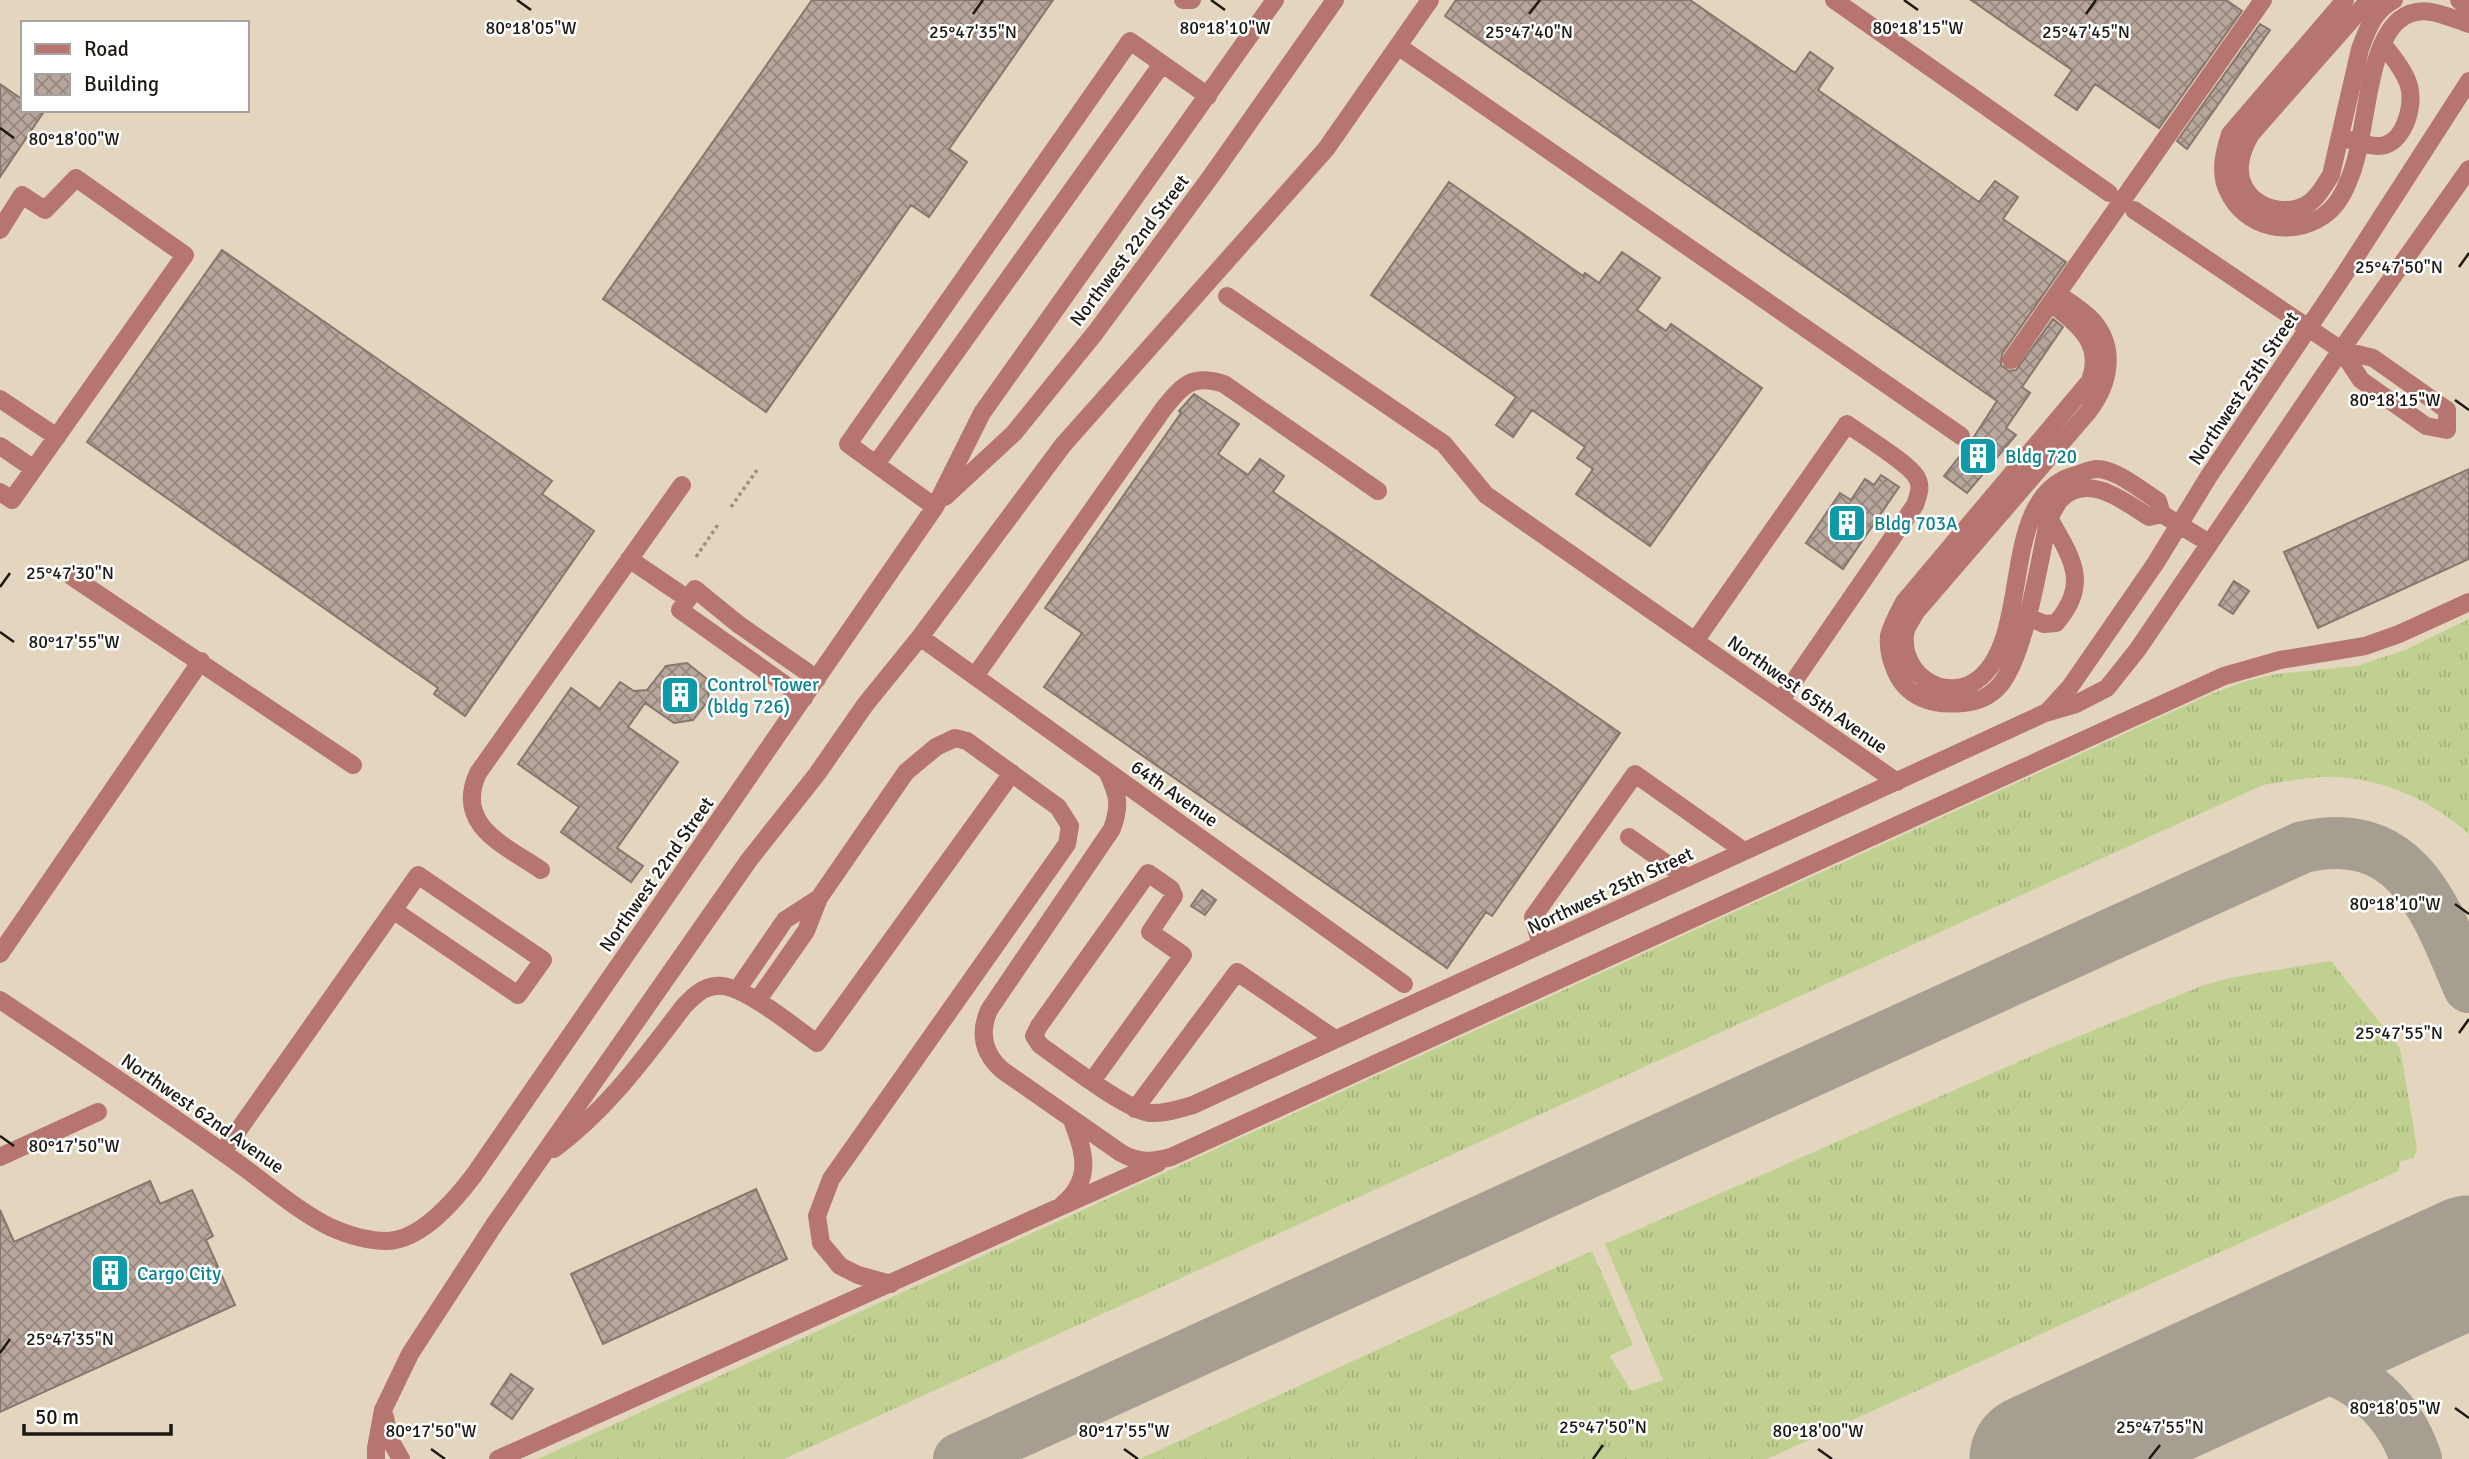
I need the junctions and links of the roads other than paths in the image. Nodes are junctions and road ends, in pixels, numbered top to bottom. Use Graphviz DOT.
graph roads {
  1 [pos="1183,0"];
  2 [pos="1192,0"];
  3 [pos="1275,0"];
  4 [pos="1335,0"];
  5 [pos="1430,0"];
  6 [pos="1834,0"];
  7 [pos="2263,0"];
  8 [pos="2345,0"];
  9 [pos="2369,0"];
  10 [pos="2394,0"];
  11 [pos="2459,0"];
  12 [pos="2469,9"];
  13 [pos="2469,24"];
  14 [pos="2383,44"];
  15 [pos="1398,46"];
  16 [pos="1162,64"];
  17 [pos="2469,81"];
  18 [pos="1208,96"];
  19 [pos="2340,138"];
  20 [pos="2358,142"];
  21 [pos="2469,169"];
  22 [pos="2109,193"];
  23 [pos="2133,210"];
  24 [pos="0,230"];
  25 [pos="1227,296"];
  26 [pos="2054,298"];
  27 [pos="2073,312"];
  28 [pos="2309,328"];
  29 [pos="2341,350"];
  30 [pos="2011,360"];
  31 [pos="0,399"];
  32 [pos="1961,436"];
  33 [pos="57,437"];
  34 [pos="0,446"];
  35 [pos="876,464"];
  36 [pos="34,469"];
  37 [pos="682,485"];
  38 [pos="1378,491"];
  39 [pos="0,492"];
  40 [pos="935,507"];
  41 [pos="2162,514"];
  42 [pos="2049,518"];
  43 [pos="2178,525"];
  44 [pos="2209,543"];
  45 [pos="629,559"];
  46 [pos="71,576"];
  47 [pos="688,599"];
  48 [pos="2469,602"];
  49 [pos="2018,613"];
  50 [pos="920,637"];
  51 [pos="1695,641"];
  52 [pos="201,662"];
  53 [pos="975,676"];
  54 [pos="817,679"];
  55 [pos="804,698"];
  56 [pos="1781,700"];
  57 [pos="2045,713"];
  58 [pos="353,765"];
  59 [pos="1107,771"];
  60 [pos="1012,774"];
  61 [pos="1897,782"];
  62 [pos="1629,837"];
  63 [pos="1744,851"];
  64 [pos="541,870"];
  65 [pos="1687,878"];
  66 [pos="819,898"];
  67 [pos="393,910"];
  68 [pos="1541,945"];
  69 [pos="0,954"];
  70 [pos="1404,984"];
  71 [pos="737,990"];
  72 [pos="0,1000"];
  73 [pos="757,1001"];
  74 [pos="1335,1040"];
  75 [pos="1092,1081"];
  76 [pos="1135,1109"];
  77 [pos="98,1112"];
  78 [pos="1071,1118"];
  79 [pos="223,1152"];
  80 [pos="0,1157"];
  81 [pos="1171,1157"];
  82 [pos="540,1160"];
  83 [pos="1057,1209"];
  84 [pos="390,1241"];
  85 [pos="891,1284"];
  86 [pos="383,1410"];
  87 [pos="376,1459"];
  88 [pos="401,1459"];
  89 [pos="498,1459"];
  1 -- 2 [label="street"];
  3 -- 18 [label="street, Northwest 22nd Street"];
  4 -- 40 [label="street, Northwest 22nd Street"];
  5 -- 15 [label="street"];
  6 -- 22 [label="street"];
  7 -- 26 [label="street, bridge"];
  8 -- 20 [label="street"];
  9 -- 19 [label="street"];
  10 -- 19 [label="street"];
  11 -- 12 [label="street"];
  13 -- 14 [label="street"];
  14 -- 20 [label="street"];
  14 -- 20 [label="street"];
  15 -- 32 [label="street"];
  15 -- 50 [label="street"];
  16 -- 18 [label="street"];
  16 -- 35 [label="street"];
  16 -- 35 [label="street"];
  17 -- 28 [label="street, Northwest 25th Street"];
  18 -- 40 [label="street, Northwest 22nd Street"];
  19 -- 20 [label="street"];
  21 -- 29 [label="street, Northwest 25th Street"];
  23 -- 28 [label="street"];
  24 -- 33 [label="street"];
  25 -- 51 [label="street, Northwest 65th Avenue"];
  26 -- 27 [label="street"];
  26 -- 30 [label="street"];
  27 -- 49 [label="street"];
  27 -- 49 [label="street"];
  28 -- 29 [label="street"];
  28 -- 43 [label="street, Northwest 25th Street"];
  29 -- 29 [label="street"];
  29 -- 44 [label="street, Northwest 25th Street"];
  31 -- 33 [label="street"];
  33 -- 36 [label="street"];
  34 -- 36 [label="street"];
  35 -- 40 [label="street"];
  36 -- 39 [label="street"];
  37 -- 45 [label="street"];
  38 -- 53 [label="street"];
  40 -- 54 [label="street, Northwest 22nd Street"];
  41 -- 42 [label="street"];
  41 -- 43 [label="street"];
  41 -- 49 [label="street"];
  42 -- 49 [label="street"];
  42 -- 49 [label="street"];
  43 -- 44 [label="street"];
  43 -- 57 [label="street, Northwest 25th Street"];
  44 -- 57 [label="street, Northwest 25th Street"];
  45 -- 47 [label="street"];
  45 -- 64 [label="street"];
  46 -- 52 [label="street"];
  47 -- 54 [label="street"];
  47 -- 55 [label="street"];
  48 -- 81 [label="street"];
  50 -- 53 [label="street, 64th Avenue"];
  50 -- 82 [label="street"];
  51 -- 56 [label="street, Northwest 65th Avenue"];
  51 -- 56 [label="street"];
  52 -- 58 [label="street"];
  52 -- 69 [label="street"];
  53 -- 59 [label="street, 64th Avenue"];
  54 -- 55 [label="street, Northwest 22nd Street"];
  55 -- 84 [label="street, Northwest 22nd Street"];
  56 -- 61 [label="street, Northwest 65th Avenue"];
  57 -- 61 [label="street, Northwest 25th Street"];
  59 -- 70 [label="street, 64th Avenue"];
  59 -- 78 [label="street"];
  60 -- 66 [label="street"];
  60 -- 73 [label="street"];
  60 -- 85 [label="street"];
  61 -- 63 [label="street, Northwest 25th Street"];
  62 -- 65 [label="street"];
  63 -- 65 [label="street, Northwest 25th Street"];
  63 -- 68 [label="street"];
  65 -- 68 [label="street, Northwest 25th Street"];
  66 -- 71 [label="street"];
  66 -- 73 [label="street"];
  67 -- 67 [label="street"];
  67 -- 79 [label="street"];
  68 -- 74 [label="street, Northwest 25th Street"];
  71 -- 73 [label="street"];
  71 -- 82 [label="street"];
  72 -- 79 [label="street, Northwest 62nd Avenue"];
  74 -- 76 [label="street, Northwest 25th Street"];
  74 -- 76 [label="street"];
  75 -- 75 [label="street"];
  75 -- 76 [label="street"];
  77 -- 80 [label="street"];
  78 -- 81 [label="street"];
  78 -- 83 [label="street"];
  79 -- 84 [label="street, Northwest 62nd Avenue"];
  81 -- 83 [label="street"];
  82 -- 86 [label="street"];
  83 -- 85 [label="street"];
  85 -- 89 [label="street"];
  86 -- 87 [label="street"];
  86 -- 88 [label="street"];
}
